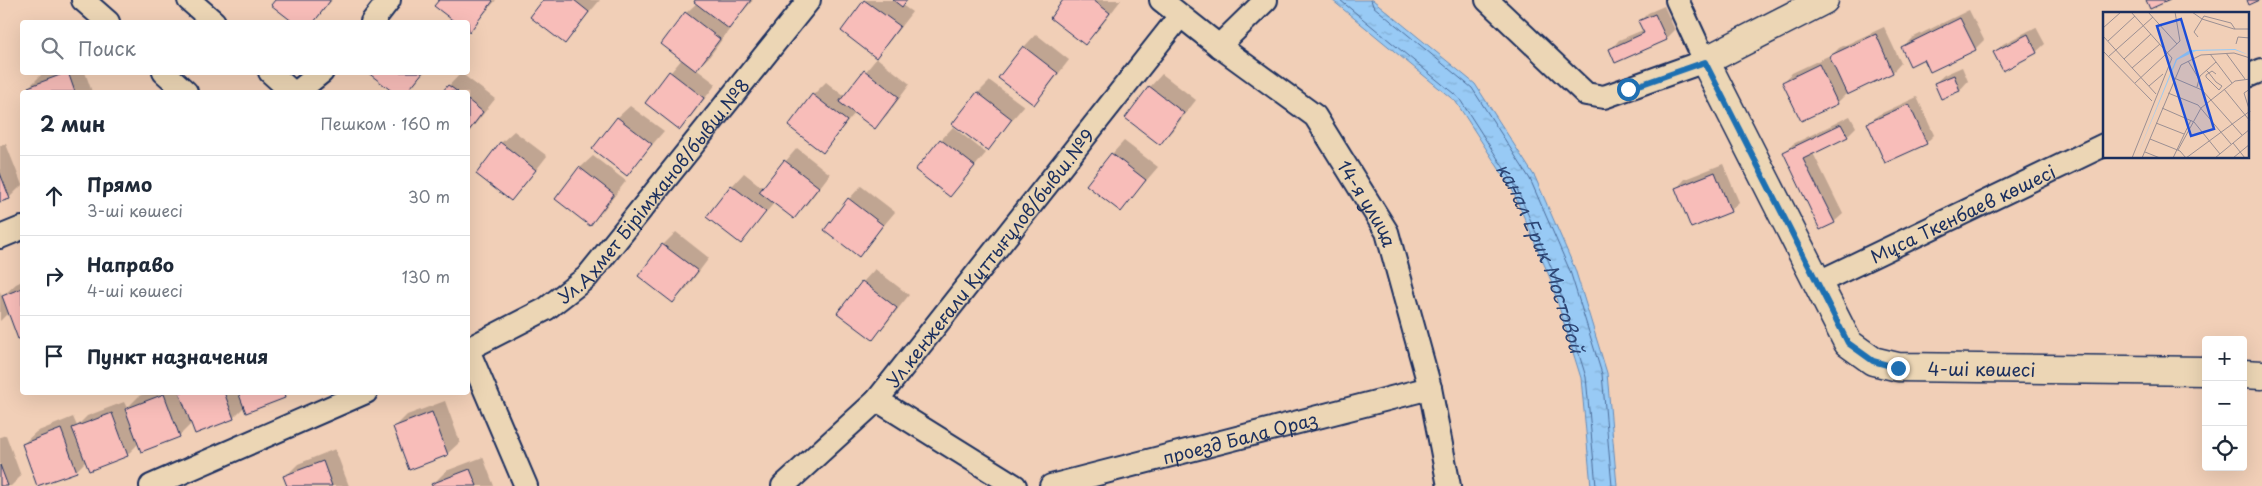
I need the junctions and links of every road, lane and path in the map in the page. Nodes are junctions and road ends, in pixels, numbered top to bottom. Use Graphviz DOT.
graph roads {
  1 [pos="83,0"];
  2 [pos="189,0"];
  3 [pos="389,0"];
  4 [pos="809,0"];
  5 [pos="1161,0"];
  6 [pos="1487,0"];
  7 [pos="1677,0"];
  8 [pos="1824,0"];
  9 [pos="1264,2"];
  10 [pos="1180,16"];
  11 [pos="106,20"];
  12 [pos="212,20"];
  13 [pos="374,20"];
  14 [pos="1219,46"];
  15 [pos="1705,62"];
  16 [pos="2262,70"];
  17 [pos="167,75"];
  18 [pos="273,75"];
  19 [pos="318,75"];
  20 [pos="2250,75"];
  21 [pos="184,90"];
  22 [pos="290,90"];
  23 [pos="300,90"];
  24 [pos="2103,145"];
  25 [pos="20,229"];
  26 [pos="0,237"];
  27 [pos="1818,282"];
  28 [pos="470,348"];
  29 [pos="470,354"];
  30 [pos="2202,371"];
  31 [pos="2247,374"];
  32 [pos="2262,375"];
  33 [pos="1430,388"];
  34 [pos="359,395"];
  35 [pos="877,400"];
  36 [pos="151,486"];
  37 [pos="526,486"];
  38 [pos="783,486"];
  39 [pos="1015,486"];
  40 [pos="1051,486"];
  41 [pos="1449,486"];
  1 -- 11 [label="street"];
  2 -- 12 [label="street"];
  3 -- 13 [label="street"];
  4 -- 28 [label="street, Ул.Ахмет Бірімжанов/бывш.№8"];
  5 -- 10 [label="street, 14-я улица"];
  6 -- 15 [label="street"];
  7 -- 15 [label="street, 4-ші көшесі"];
  8 -- 15 [label="street"];
  9 -- 14 [label="street"];
  10 -- 14 [label="street, 14-я улица"];
  10 -- 35 [label="street, Ул.кенжеғали Құттығұлов/бывш.№9"];
  14 -- 33 [label="street, 14-я улица"];
  15 -- 27 [label="street, 4-ші көшесі"];
  16 -- 20 [label="street"];
  17 -- 21 [label="street"];
  18 -- 22 [label="street"];
  19 -- 23 [label="street"];
  24 -- 27 [label="street, Мұса Ткенбаев көшесі"];
  25 -- 26 [label="street"];
  27 -- 30 [label="street, 4-ші көшесі"];
  29 -- 37 [label="street"];
  31 -- 32 [label="street"];
  33 -- 40 [label="street, проезд Бала Ораз"];
  33 -- 41 [label="street, 14-я улица"];
  34 -- 36 [label="street"];
  35 -- 38 [label="street, Ул.кенжеғали Құттығұлов/бывш.№9"];
  35 -- 39 [label="street"];
}
